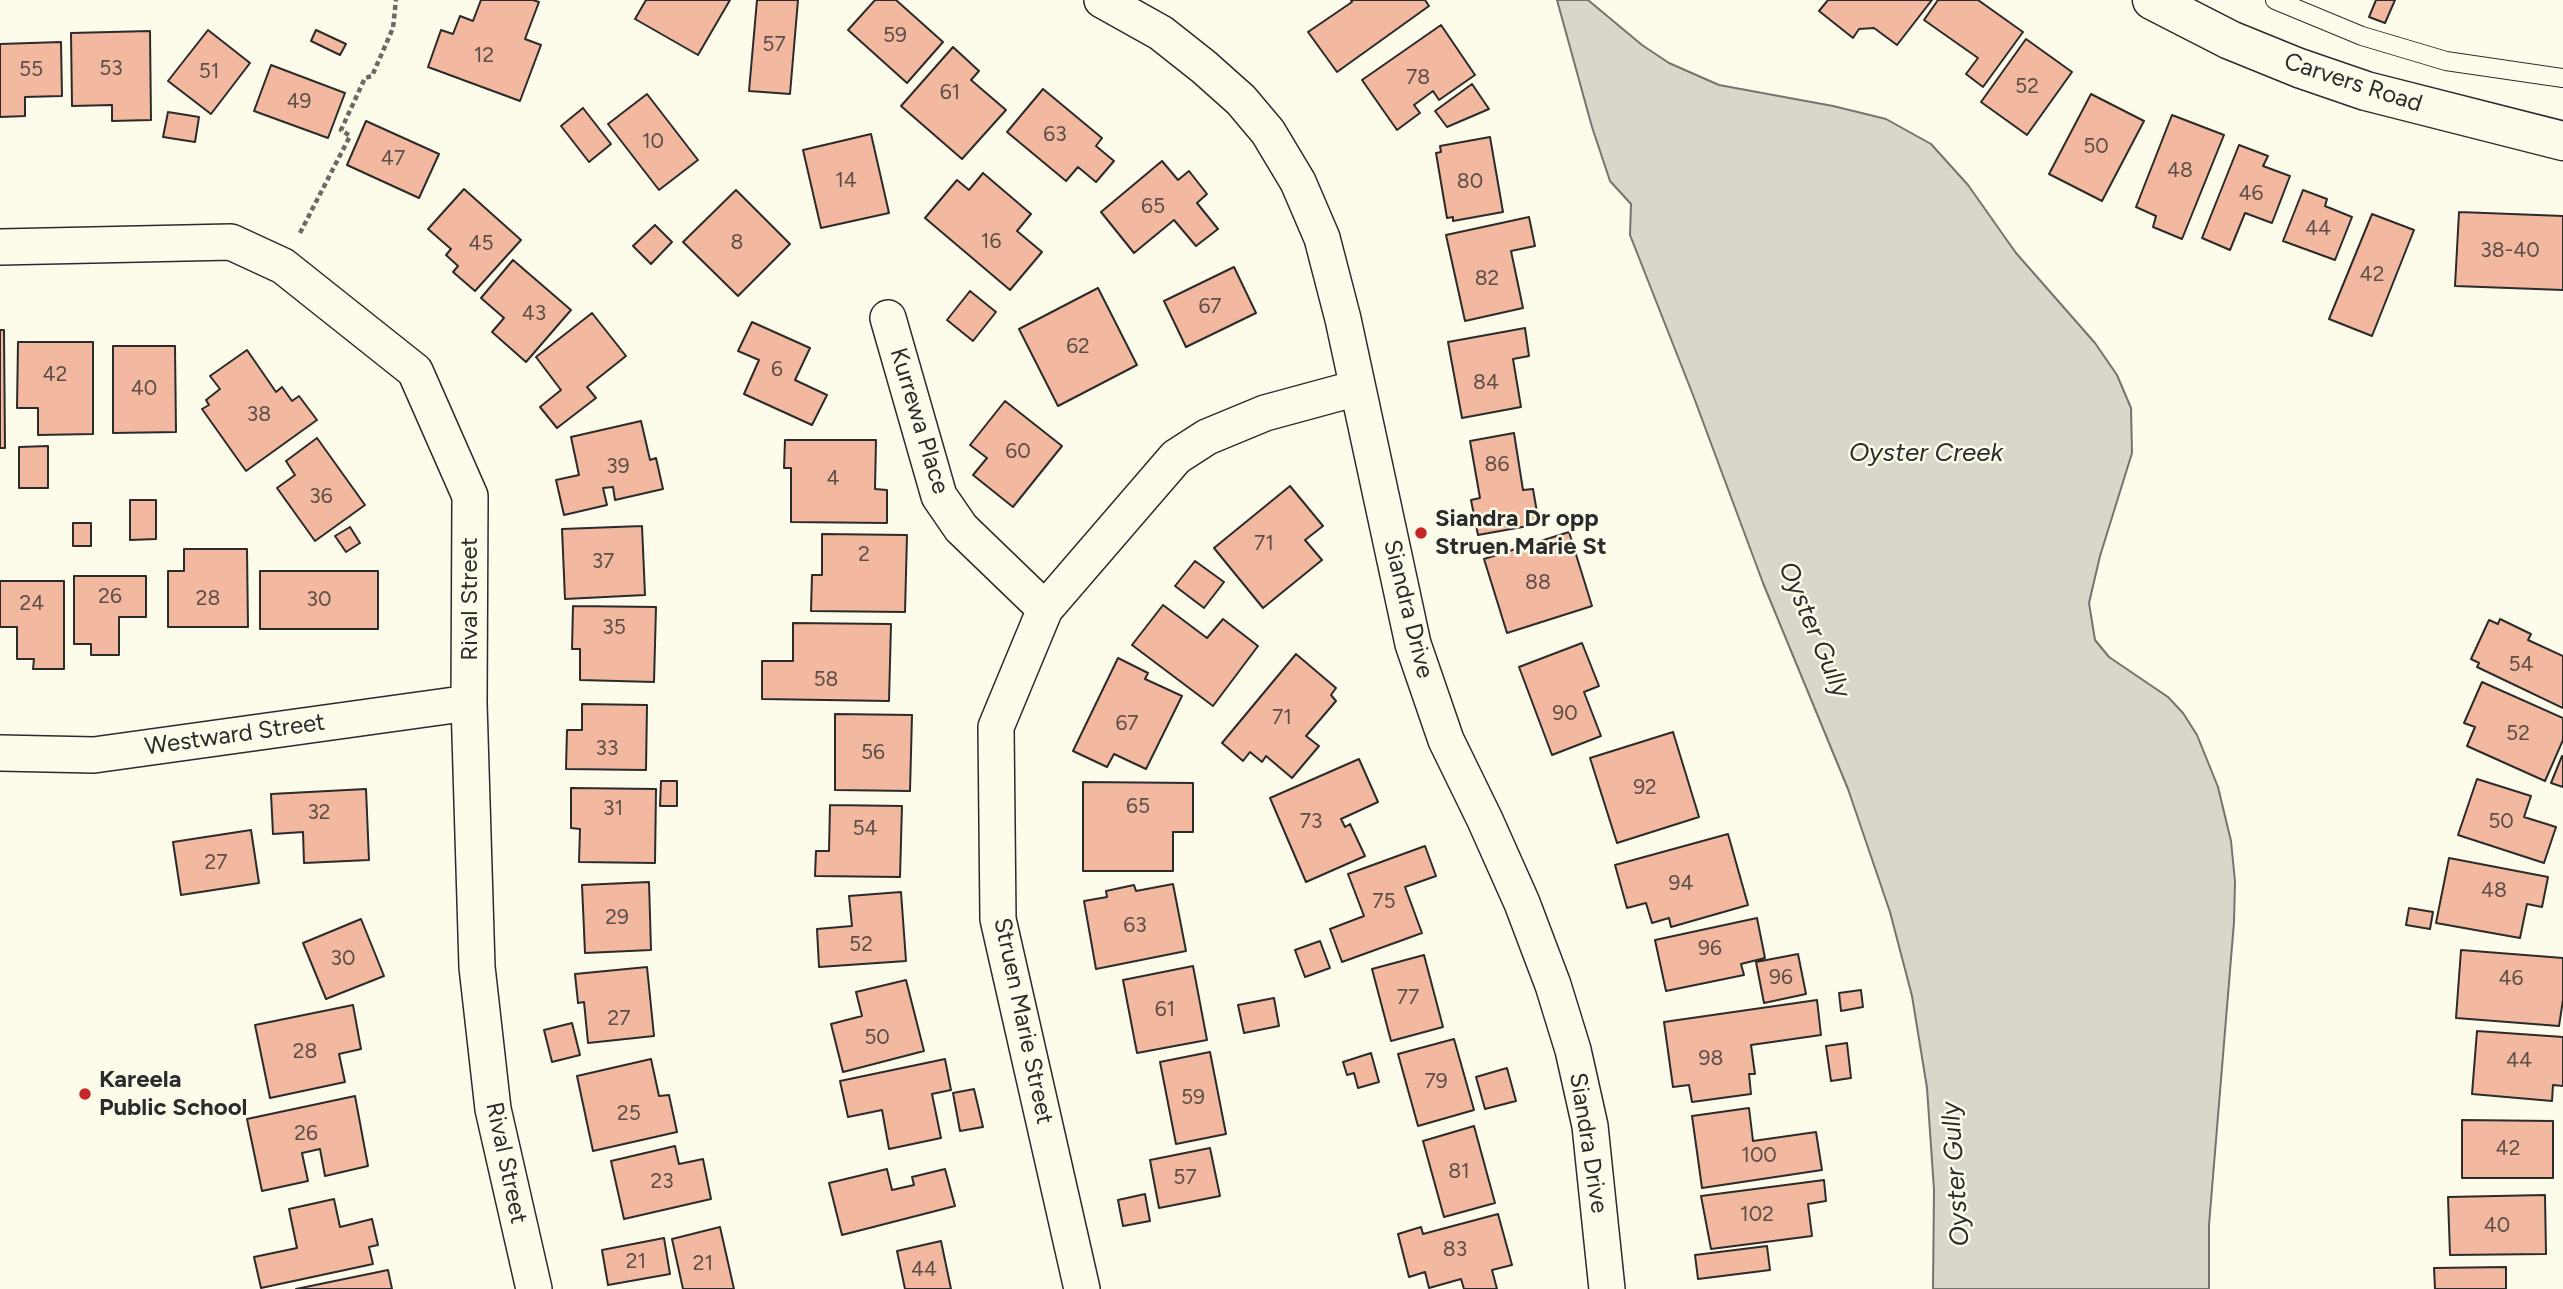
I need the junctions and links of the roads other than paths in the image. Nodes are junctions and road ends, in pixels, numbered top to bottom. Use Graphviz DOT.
graph roads {
  1 [pos="1102,0"];
  2 [pos="2152,0"];
  3 [pos="2275,0"];
  4 [pos="2563,78"];
  5 [pos="2563,141"];
  6 [pos="0,247"];
  7 [pos="888,318"];
  8 [pos="1357,388"];
  9 [pos="1045,609"];
  10 [pos="469,703"];
  11 [pos="0,753"];
  12 [pos="534,1289"];
  13 [pos="1082,1289"];
  14 [pos="1607,1289"];
  1 -- 8 [label="street, Siandra Drive"];
  2 -- 5 [label="street, Carvers Road"];
  3 -- 4 [label="lane"];
  6 -- 10 [label="street, Rival Street"];
  7 -- 9 [label="street, Kurrewa Place"];
  8 -- 9 [label="street, Struen Marie Street"];
  8 -- 14 [label="street, Siandra Drive"];
  9 -- 13 [label="street, Struen Marie Street"];
  10 -- 11 [label="street, Westward Street"];
  10 -- 12 [label="street, Rival Street"];
}
